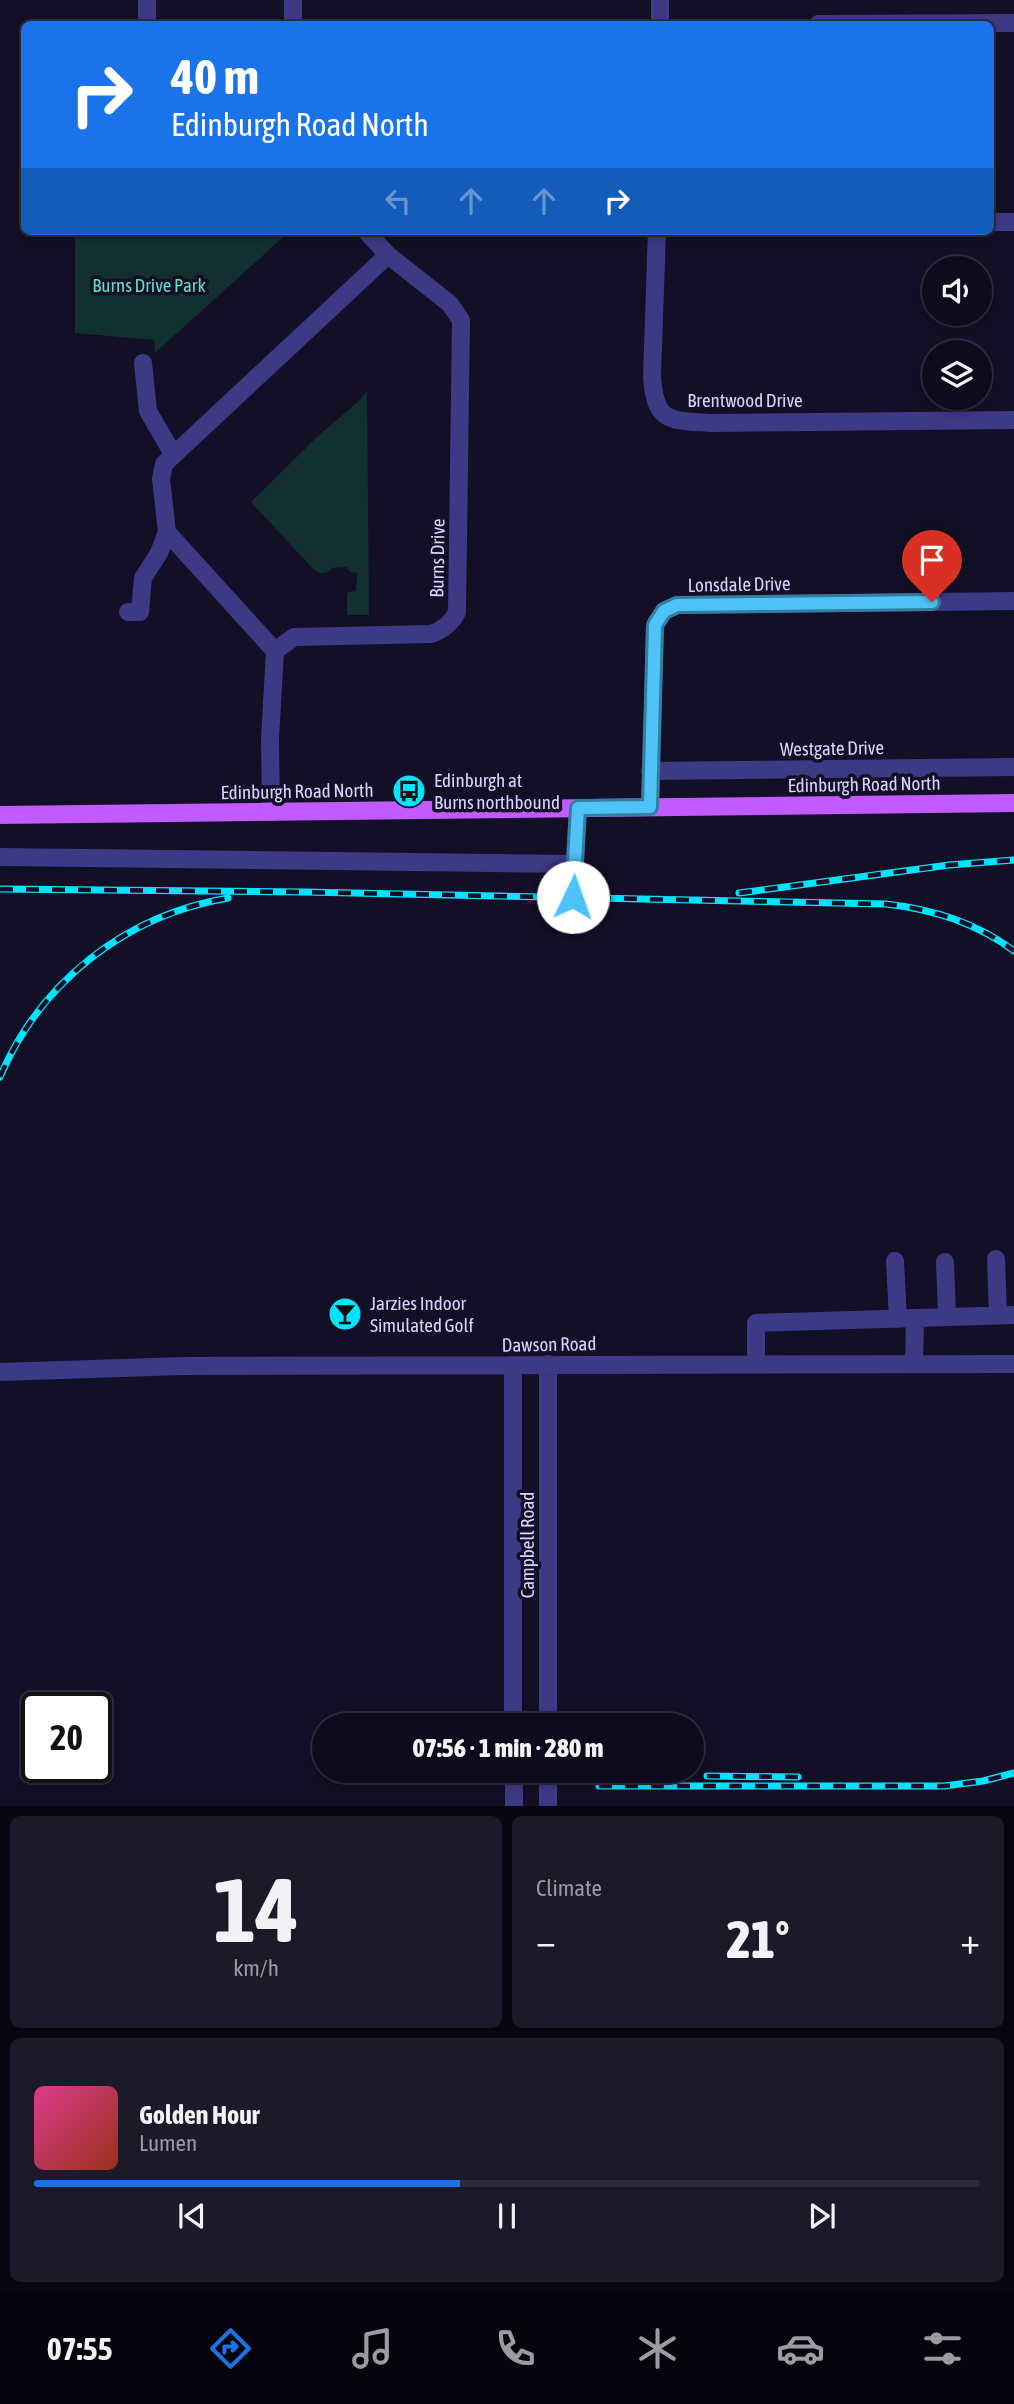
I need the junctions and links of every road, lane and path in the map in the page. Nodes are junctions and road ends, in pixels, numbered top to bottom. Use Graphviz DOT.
graph roads {
  1 [pos="147,0"];
  2 [pos="293,0"];
  3 [pos="660,0"];
  4 [pos="147,21"];
  5 [pos="293,21"];
  6 [pos="660,21"];
  7 [pos="994,23"];
  8 [pos="1014,23"];
  9 [pos="994,222"];
  10 [pos="1014,222"];
  11 [pos="370,235"];
  12 [pos="657,235"];
  13 [pos="388,256"];
  14 [pos="144,363"];
  15 [pos="1014,420"];
  16 [pos="173,454"];
  17 [pos="167,532"];
  18 [pos="1014,601"];
  19 [pos="128,612"];
  20 [pos="275,651"];
  21 [pos="1014,767"];
  22 [pos="650,771"];
  23 [pos="1014,803"];
  24 [pos="650,807"];
  25 [pos="578,808"];
  26 [pos="271,812"];
  27 [pos="0,815"];
  28 [pos="0,857"];
  29 [pos="575,864"];
  30 [pos="573,897"];
  31 [pos="996,1259"];
  32 [pos="895,1262"];
  33 [pos="945,1262"];
  34 [pos="1006,1315"];
  35 [pos="947,1317"];
  36 [pos="906,1318"];
  37 [pos="548,1364"];
  38 [pos="755,1364"];
  39 [pos="914,1364"];
  40 [pos="1014,1364"];
  41 [pos="513,1365"];
  42 [pos="0,1372"];
  43 [pos="513,1713"];
  44 [pos="548,1713"];
  45 [pos="513,1783"];
  46 [pos="548,1783"];
  47 [pos="514,1805"];
  48 [pos="548,1805"];
  1 -- 4 [label="street"];
  2 -- 5 [label="street"];
  3 -- 6 [label="street"];
  7 -- 8 [label="street"];
  9 -- 10 [label="street"];
  11 -- 13 [label="street, Burns Drive"];
  12 -- 15 [label="street, Brentwood Drive"];
  13 -- 16 [label="street"];
  13 -- 20 [label="street, Burns Drive"];
  14 -- 16 [label="street"];
  16 -- 17 [label="street"];
  17 -- 19 [label="street"];
  17 -- 20 [label="street"];
  18 -- 22 [label="street, Lonsdale Drive"];
  20 -- 26 [label="street"];
  21 -- 22 [label="street, Westgate Drive"];
  22 -- 24 [label="street, Lonsdale Drive"];
  23 -- 24 [label="main road, Edinburgh Road North"];
  24 -- 25 [label="main road, Edinburgh Road North"];
  25 -- 26 [label="main road, Edinburgh Road North"];
  25 -- 29 [label="street"];
  26 -- 27 [label="main road, Edinburgh Road North"];
  28 -- 29 [label="street"];
  29 -- 30 [label="street"];
  31 -- 34 [label="street"];
  32 -- 36 [label="street"];
  33 -- 35 [label="street"];
  34 -- 35 [label="street"];
  35 -- 36 [label="street"];
  36 -- 38 [label="street"];
  36 -- 39 [label="street"];
  37 -- 38 [label="street, Dawson Road"];
  37 -- 41 [label="street, Dawson Road"];
  37 -- 44 [label="street, Campbell Road"];
  38 -- 39 [label="street, Dawson Road"];
  39 -- 40 [label="street, Dawson Road"];
  41 -- 42 [label="street, Dawson Road"];
  41 -- 43 [label="street, Campbell Road"];
  45 -- 47 [label="street"];
  46 -- 48 [label="street"];
}
